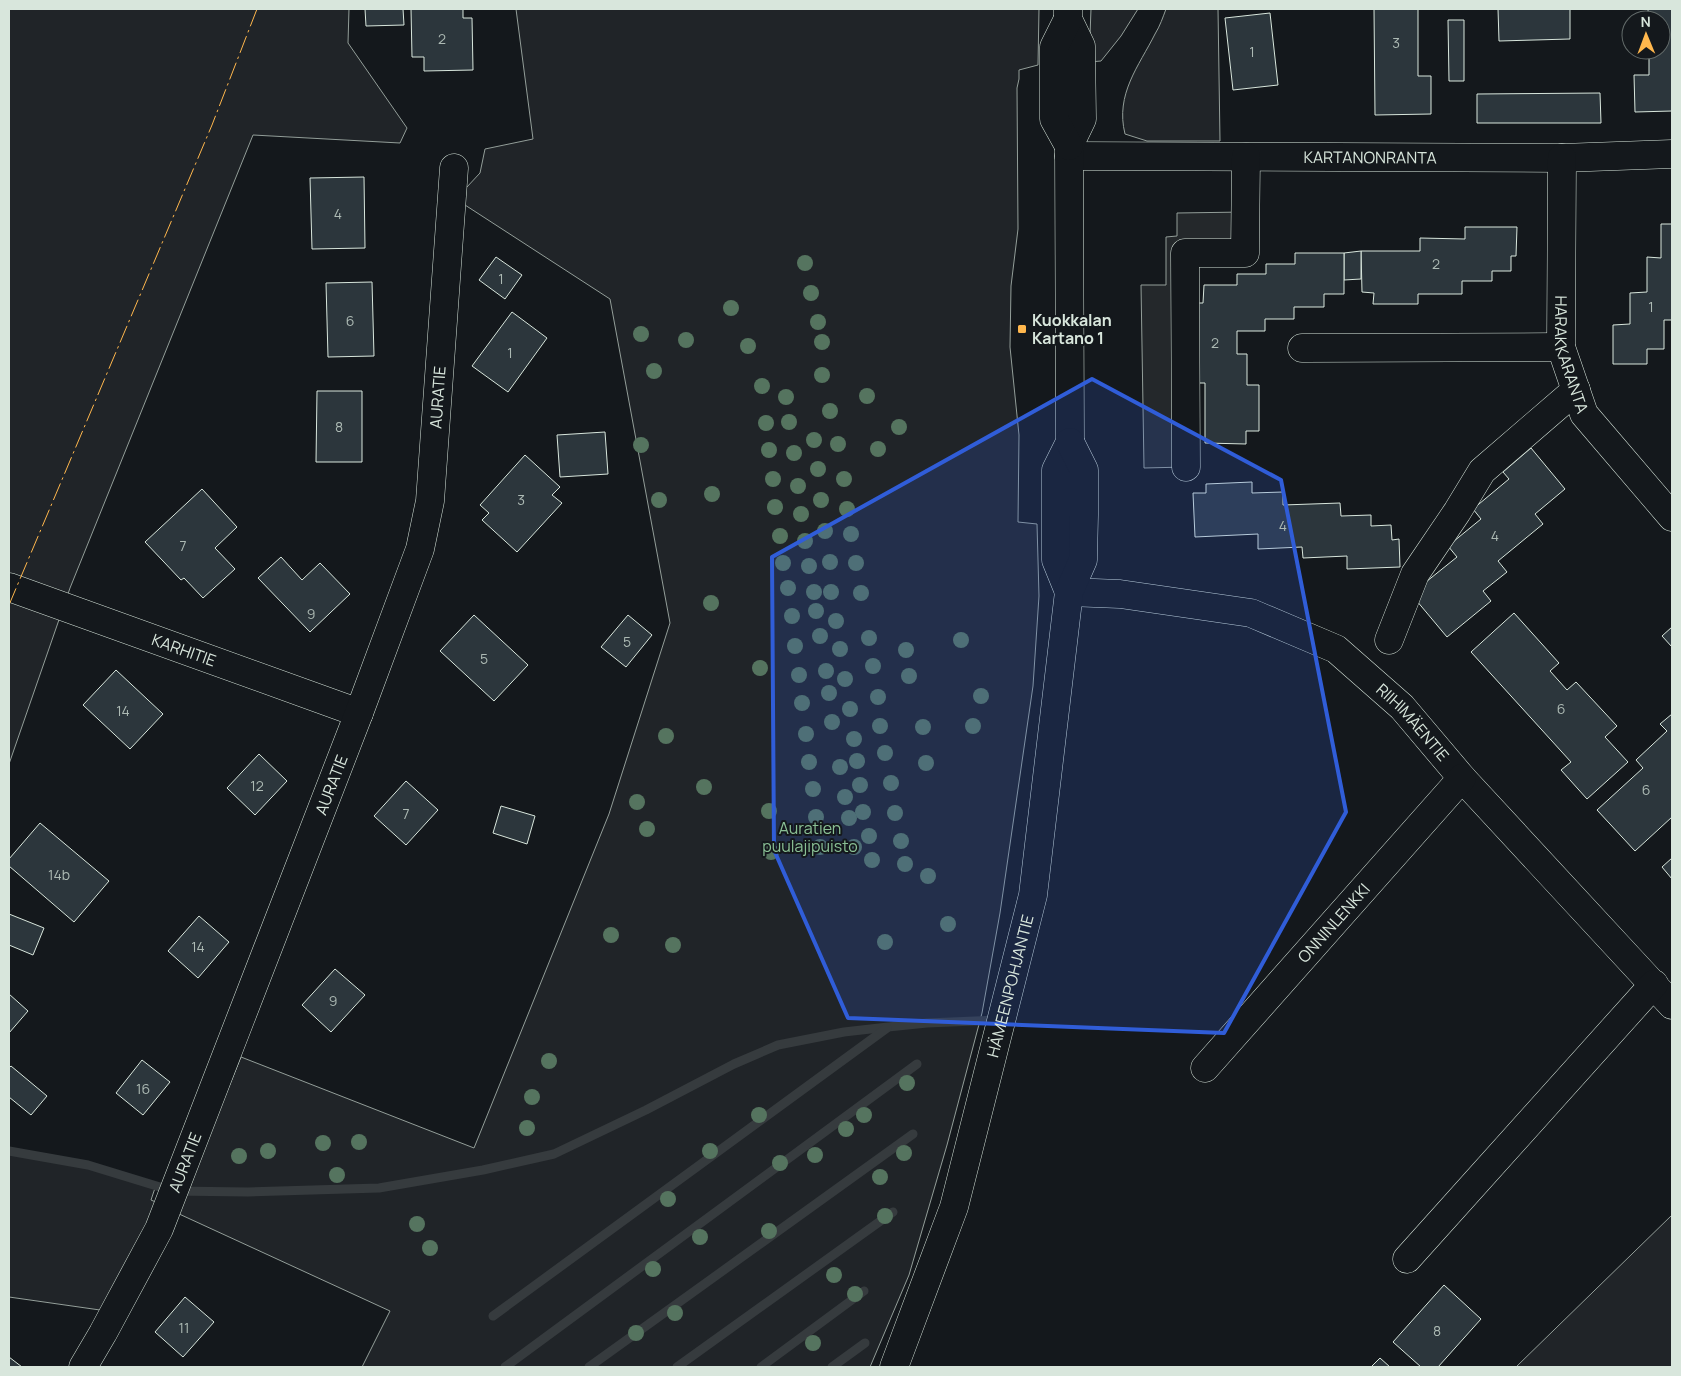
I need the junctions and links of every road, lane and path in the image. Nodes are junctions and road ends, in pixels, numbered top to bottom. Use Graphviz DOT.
graph roads {
  1 [pos="1068,14"];
  2 [pos="1069,151"];
  3 [pos="1672,154"];
  4 [pos="1246,157"];
  5 [pos="1562,158"];
  6 [pos="454,168"];
  7 [pos="1561,347"];
  8 [pos="1302,348"];
  9 [pos="1576,390"];
  10 [pos="1186,468"];
  11 [pos="1672,517"];
  12 [pos="9,587"];
  13 [pos="1069,592"];
  14 [pos="1389,640"];
  15 [pos="359,713"];
  16 [pos="1462,778"];
  17 [pos="1654,984"];
  18 [pos="1672,1005"];
  19 [pos="1205,1068"];
  20 [pos="1407,1259"];
  21 [pos="82,1367"];
  22 [pos="894,1367"];
  1 -- 2 [label="street, HÄMEENPOHJANTIE"];
  2 -- 4 [label="street, KARTANONRANTA"];
  2 -- 13 [label="street, HÄMEENPOHJANTIE"];
  3 -- 5 [label="street, KARTANONRANTA"];
  4 -- 5 [label="street, KARTANONRANTA"];
  4 -- 10 [label="street"];
  5 -- 7 [label="street, HARAKKARANTA"];
  6 -- 15 [label="street, AURATIE"];
  7 -- 8 [label="street"];
  7 -- 9 [label="street, HARAKKARANTA"];
  9 -- 11 [label="street, HARAKKARANTA"];
  9 -- 14 [label="street"];
  12 -- 15 [label="street, KARHITIE"];
  13 -- 16 [label="street, RIIHIMÄENTIE"];
  13 -- 22 [label="street, HÄMEENPOHJANTIE"];
  15 -- 21 [label="street, AURATIE"];
  16 -- 17 [label="street, RIIHIMÄENTIE"];
  16 -- 19 [label="street, ONNINLENKKI"];
  17 -- 18 [label="street, RIIHIMÄENTIE"];
  17 -- 20 [label="street"];
}
